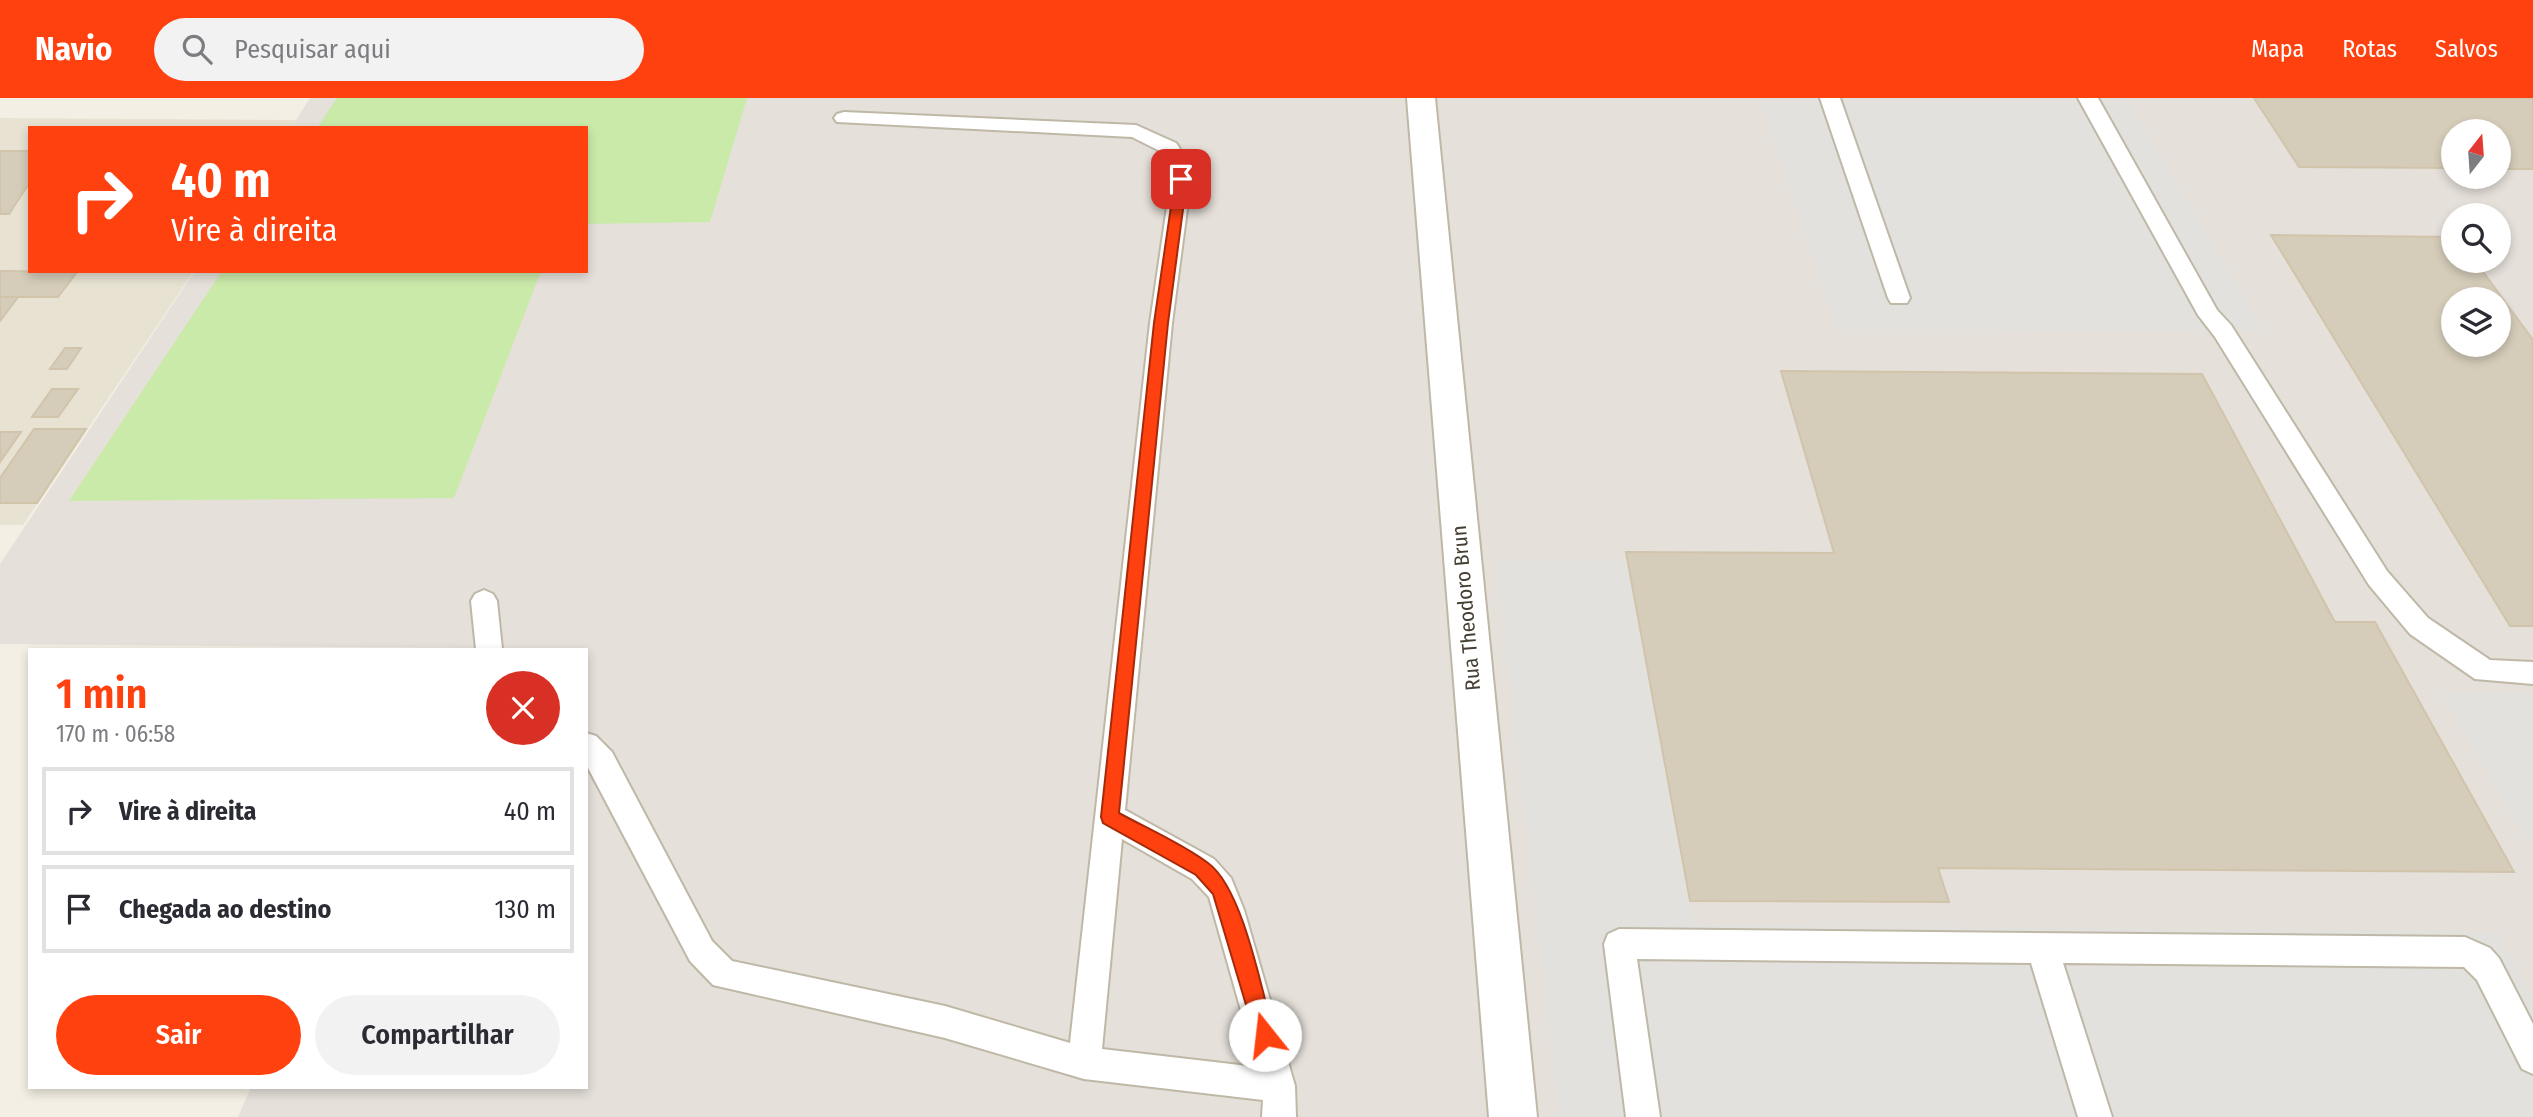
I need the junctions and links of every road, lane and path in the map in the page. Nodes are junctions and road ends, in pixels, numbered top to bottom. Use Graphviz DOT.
graph roads {
  1 [pos="1421,98"];
  2 [pos="1830,98"];
  3 [pos="2088,98"];
  4 [pos="844,118"];
  5 [pos="1899,298"];
  6 [pos="484,601"];
  7 [pos="489,648"];
  8 [pos="2533,673"];
  9 [pos="588,747"];
  10 [pos="1110,817"];
  11 [pos="2043,950"];
  12 [pos="2533,1058"];
  13 [pos="1084,1063"];
  14 [pos="1279,1086"];
  15 [pos="1279,1117"];
  16 [pos="1513,1117"];
  17 [pos="1643,1117"];
  18 [pos="2095,1117"];
  1 -- 16 [label="street, Rua Theodoro Brun"];
  2 -- 5 [label="lane"];
  3 -- 8 [label="lane"];
  4 -- 10 [label="lane"];
  6 -- 7 [label="lane"];
  9 -- 13 [label="lane"];
  10 -- 13 [label="lane"];
  10 -- 14 [label="lane"];
  11 -- 12 [label="lane"];
  11 -- 17 [label="lane"];
  11 -- 18 [label="lane"];
  13 -- 14 [label="lane"];
  14 -- 15 [label="lane"];
}
